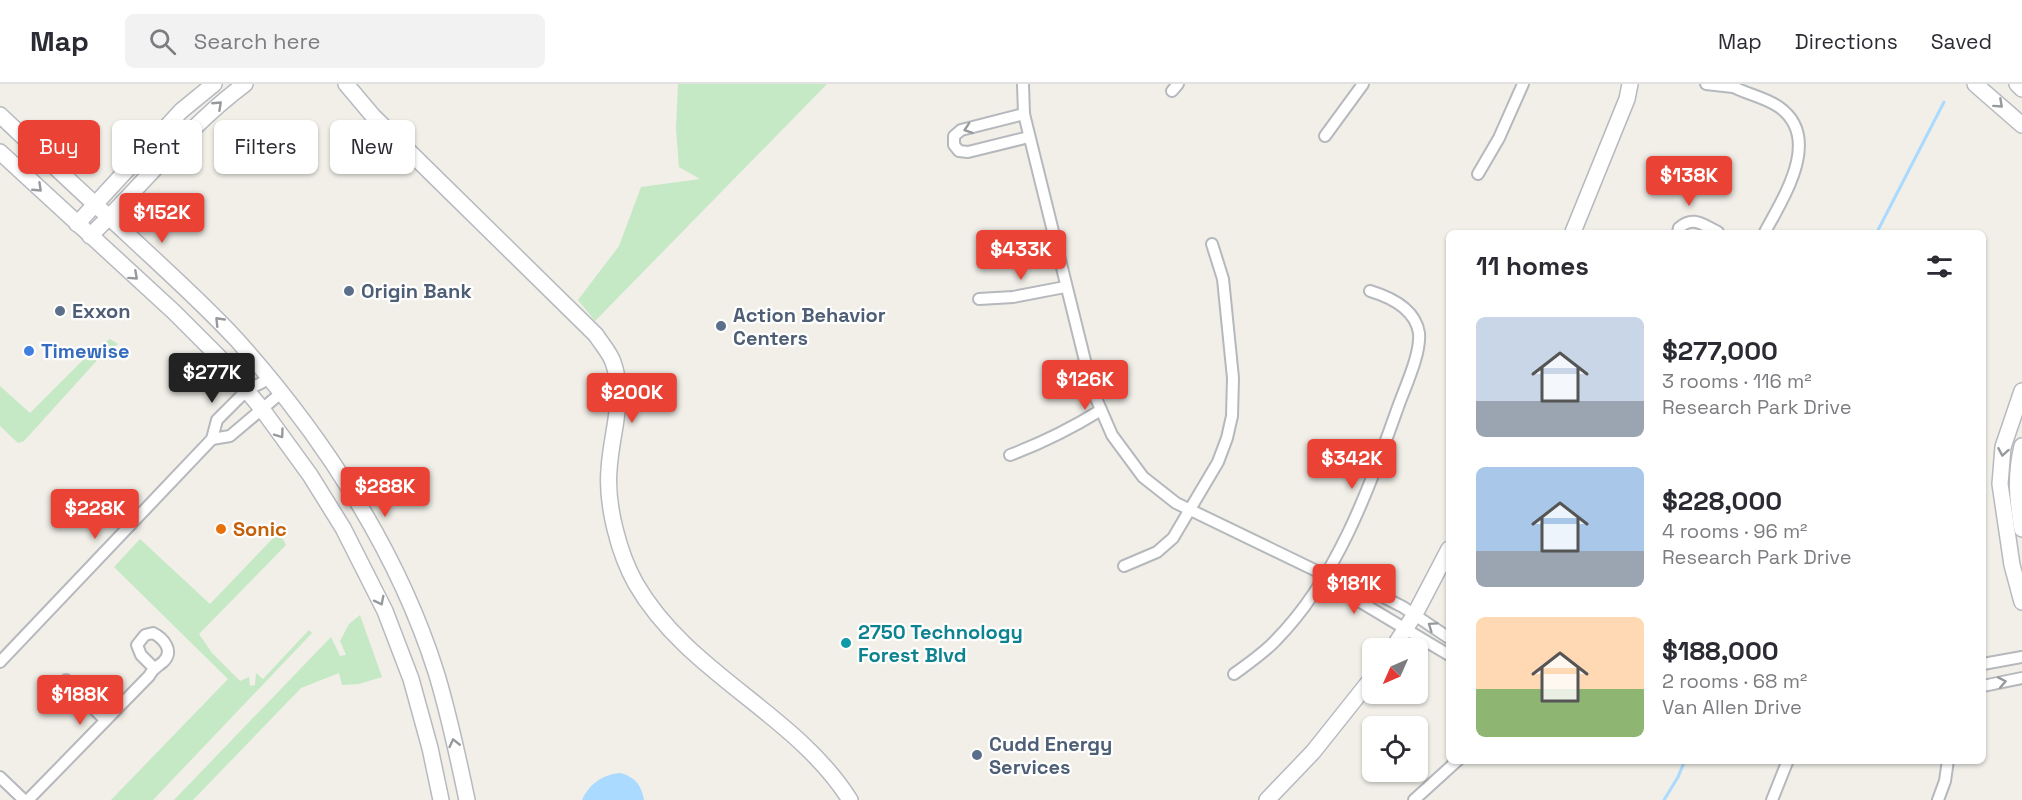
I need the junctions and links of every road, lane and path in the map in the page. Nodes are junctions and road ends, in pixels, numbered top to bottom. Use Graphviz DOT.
graph roads {
  1 [pos="214,84"];
  2 [pos="245,84"];
  3 [pos="346,84"];
  4 [pos="1023,84"];
  5 [pos="1363,84"];
  6 [pos="1523,84"];
  7 [pos="1638,84"];
  8 [pos="1706,84"];
  9 [pos="1975,84"];
  10 [pos="2017,84"];
  11 [pos="1731,86"];
  12 [pos="2022,88"];
  13 [pos="1628,91"];
  14 [pos="1024,114"];
  15 [pos="0,116"];
  16 [pos="2022,125"];
  17 [pos="1325,136"];
  18 [pos="1029,137"];
  19 [pos="0,152"];
  20 [pos="1478,174"];
  21 [pos="95,205"];
  22 [pos="109,218"];
  23 [pos="77,224"];
  24 [pos="1574,230"];
  25 [pos="1678,230"];
  26 [pos="1714,230"];
  27 [pos="1766,230"];
  28 [pos="90,236"];
  29 [pos="1212,244"];
  30 [pos="1065,287"];
  31 [pos="1370,291"];
  32 [pos="979,299"];
  33 [pos="269,379"];
  34 [pos="246,390"];
  35 [pos="2022,391"];
  36 [pos="282,393"];
  37 [pos="262,409"];
  38 [pos="1101,410"];
  39 [pos="212,439"];
  40 [pos="2022,446"];
  41 [pos="1010,455"];
  42 [pos="1190,511"];
  43 [pos="2022,529"];
  44 [pos="1446,555"];
  45 [pos="1124,566"];
  46 [pos="1325,575"];
  47 [pos="2022,602"];
  48 [pos="1415,614"];
  49 [pos="1405,630"];
  50 [pos="1446,636"];
  51 [pos="1400,638"];
  52 [pos="1446,653"];
  53 [pos="2022,657"];
  54 [pos="0,662"];
  55 [pos="1986,663"];
  56 [pos="153,668"];
  57 [pos="1234,674"];
  58 [pos="2022,678"];
  59 [pos="66,680"];
  60 [pos="1986,685"];
  61 [pos="1362,691"];
  62 [pos="105,720"];
  63 [pos="1454,764"];
  64 [pos="1786,764"];
  65 [pos="1947,764"];
  66 [pos="0,777"];
  67 [pos="26,800"];
  68 [pos="441,800"];
  69 [pos="467,800"];
  70 [pos="850,800"];
  71 [pos="1267,800"];
  72 [pos="1414,800"];
  73 [pos="1772,800"];
  74 [pos="1938,800"];
  1 -- 21 [label="street"];
  22 -- 2 [label="street, one-way"];
  3 -- 70 [label="street"];
  4 -- 14 [label="street"];
  5 -- 17 [label="street"];
  6 -- 20 [label="street"];
  7 -- 13 [label="street"];
  8 -- 11 [label="street"];
  9 -- 16 [label="street, one-way"];
  10 -- 12 [label="street"];
  11 -- 27 [label="street"];
  13 -- 24 [label="street"];
  14 -- 18 [label="street"];
  14 -- 18 [label="street, one-way"];
  15 -- 21 [label="street"];
  18 -- 30 [label="street"];
  19 -- 23 [label="street, one-way"];
  21 -- 22 [label="street"];
  21 -- 23 [label="street"];
  22 -- 28 [label="street"];
  33 -- 22 [label="street, one-way"];
  23 -- 28 [label="street"];
  25 -- 26 [label="street"];
  28 -- 34 [label="street, one-way"];
  29 -- 42 [label="street"];
  30 -- 32 [label="street"];
  30 -- 38 [label="street"];
  31 -- 46 [label="street"];
  33 -- 34 [label="street"];
  33 -- 36 [label="street"];
  34 -- 37 [label="street"];
  34 -- 39 [label="street"];
  35 -- 47 [label="street, one-way"];
  36 -- 37 [label="street"];
  69 -- 36 [label="street, one-way"];
  37 -- 39 [label="street"];
  37 -- 68 [label="street, one-way"];
  38 -- 41 [label="street"];
  38 -- 42 [label="street"];
  39 -- 54 [label="street"];
  40 -- 43 [label="street"];
  42 -- 45 [label="street"];
  42 -- 46 [label="street"];
  44 -- 48 [label="street"];
  46 -- 48 [label="street"];
  46 -- 49 [label="street"];
  46 -- 57 [label="street"];
  48 -- 49 [label="street"];
  50 -- 48 [label="street, one-way"];
  49 -- 51 [label="street"];
  49 -- 52 [label="street"];
  53 -- 55 [label="street"];
  56 -- 62 [label="street"];
  60 -- 58 [label="street, one-way"];
  59 -- 62 [label="street"];
  61 -- 71 [label="street"];
  62 -- 67 [label="street"];
  63 -- 72 [label="street"];
  64 -- 73 [label="street"];
  65 -- 74 [label="street"];
  66 -- 67 [label="street"];
}
